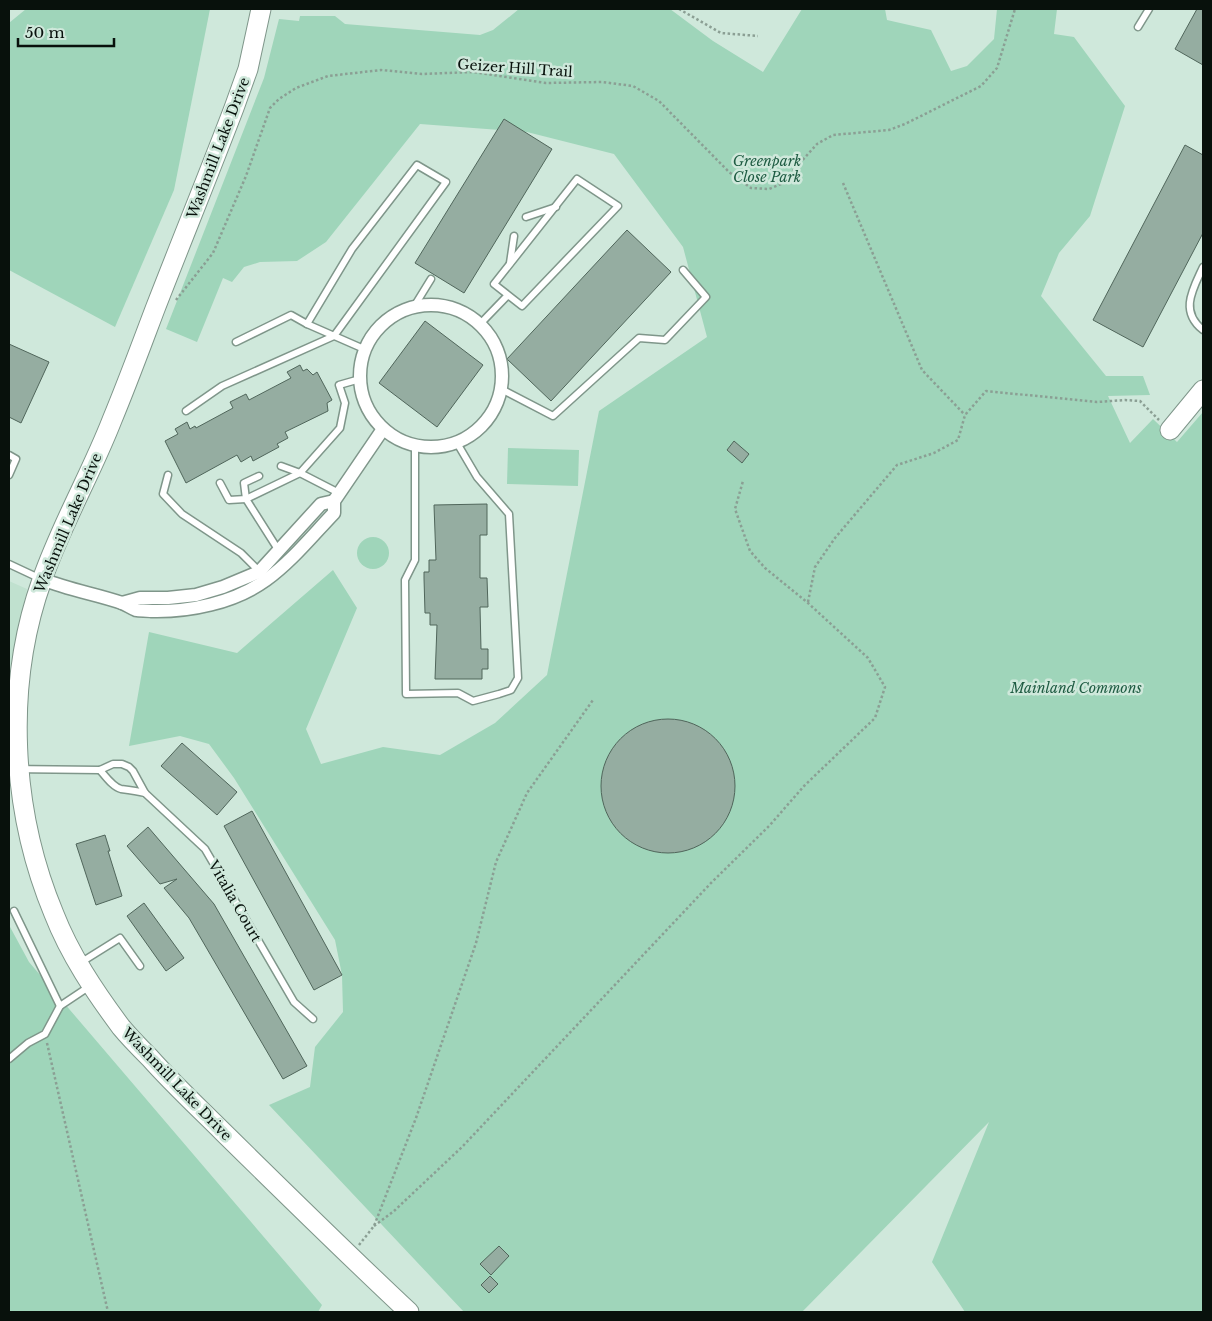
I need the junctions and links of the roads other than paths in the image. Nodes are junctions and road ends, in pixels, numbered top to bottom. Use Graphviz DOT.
graph roads {
  1 [pos="261,9"];
  2 [pos="1149,9"];
  3 [pos="1138,27"];
  4 [pos="556,207"];
  5 [pos="526,217"];
  6 [pos="514,236"];
  7 [pos="510,264"];
  8 [pos="1203,267"];
  9 [pos="684,270"];
  10 [pos="431,279"];
  11 [pos="508,296"];
  12 [pos="415,305"];
  13 [pos="307,324"];
  14 [pos="480,324"];
  15 [pos="1203,330"];
  16 [pos="334,336"];
  17 [pos="236,342"];
  18 [pos="364,349"];
  19 [pos="360,379"];
  20 [pos="501,388"];
  21 [pos="1203,390"];
  22 [pos="186,411"];
  23 [pos="383,429"];
  24 [pos="1170,430"];
  25 [pos="457,442"];
  26 [pos="415,445"];
  27 [pos="9,456"];
  28 [pos="281,466"];
  29 [pos="300,473"];
  30 [pos="168,474"];
  31 [pos="9,475"];
  32 [pos="259,476"];
  33 [pos="220,483"];
  34 [pos="336,497"];
  35 [pos="246,499"];
  36 [pos="279,551"];
  37 [pos="9,564"];
  38 [pos="263,576"];
  39 [pos="42,579"];
  40 [pos="14,769"];
  41 [pos="100,770"];
  42 [pos="145,793"];
  43 [pos="14,911"];
  44 [pos="79,964"];
  45 [pos="140,966"];
  46 [pos="91,986"];
  47 [pos="60,1006"];
  48 [pos="313,1019"];
  49 [pos="9,1059"];
  50 [pos="408,1312"];
  1 -- 39 [label="street, Washmill Lake Drive"];
  2 -- 3 [label="lane"];
  4 -- 5 [label="lane"];
  4 -- 7 [label="lane"];
  4 -- 11 [label="lane"];
  6 -- 7 [label="lane"];
  7 -- 11 [label="lane"];
  8 -- 15 [label="lane"];
  9 -- 20 [label="lane"];
  10 -- 12 [label="lane"];
  11 -- 14 [label="lane"];
  12 -- 14 [label="street"];
  12 -- 18 [label="street"];
  13 -- 16 [label="lane"];
  13 -- 16 [label="lane"];
  13 -- 17 [label="lane"];
  14 -- 20 [label="street"];
  16 -- 18 [label="lane"];
  16 -- 22 [label="lane"];
  18 -- 19 [label="street"];
  19 -- 23 [label="street"];
  19 -- 29 [label="lane"];
  20 -- 25 [label="street"];
  21 -- 24 [label="street"];
  23 -- 26 [label="street"];
  23 -- 34 [label="street"];
  25 -- 26 [label="street"];
  25 -- 26 [label="lane"];
  27 -- 31 [label="lane"];
  28 -- 29 [label="lane"];
  29 -- 34 [label="lane"];
  29 -- 35 [label="lane"];
  30 -- 38 [label="lane"];
  32 -- 35 [label="lane"];
  33 -- 35 [label="lane"];
  34 -- 36 [label="street"];
  34 -- 38 [label="street"];
  35 -- 36 [label="lane"];
  36 -- 38 [label="street"];
  37 -- 39 [label="lane"];
  38 -- 39 [label="street"];
  39 -- 40 [label="street, Washmill Lake Drive"];
  40 -- 41 [label="lane, Vitalia Court"];
  40 -- 44 [label="street, Washmill Lake Drive"];
  41 -- 42 [label="lane"];
  41 -- 42 [label="lane, Vitalia Court"];
  42 -- 48 [label="lane, Vitalia Court"];
  43 -- 47 [label="lane"];
  44 -- 45 [label="lane"];
  44 -- 46 [label="street, Washmill Lake Drive"];
  46 -- 47 [label="lane"];
  46 -- 50 [label="street, Washmill Lake Drive"];
  47 -- 49 [label="lane"];
}
